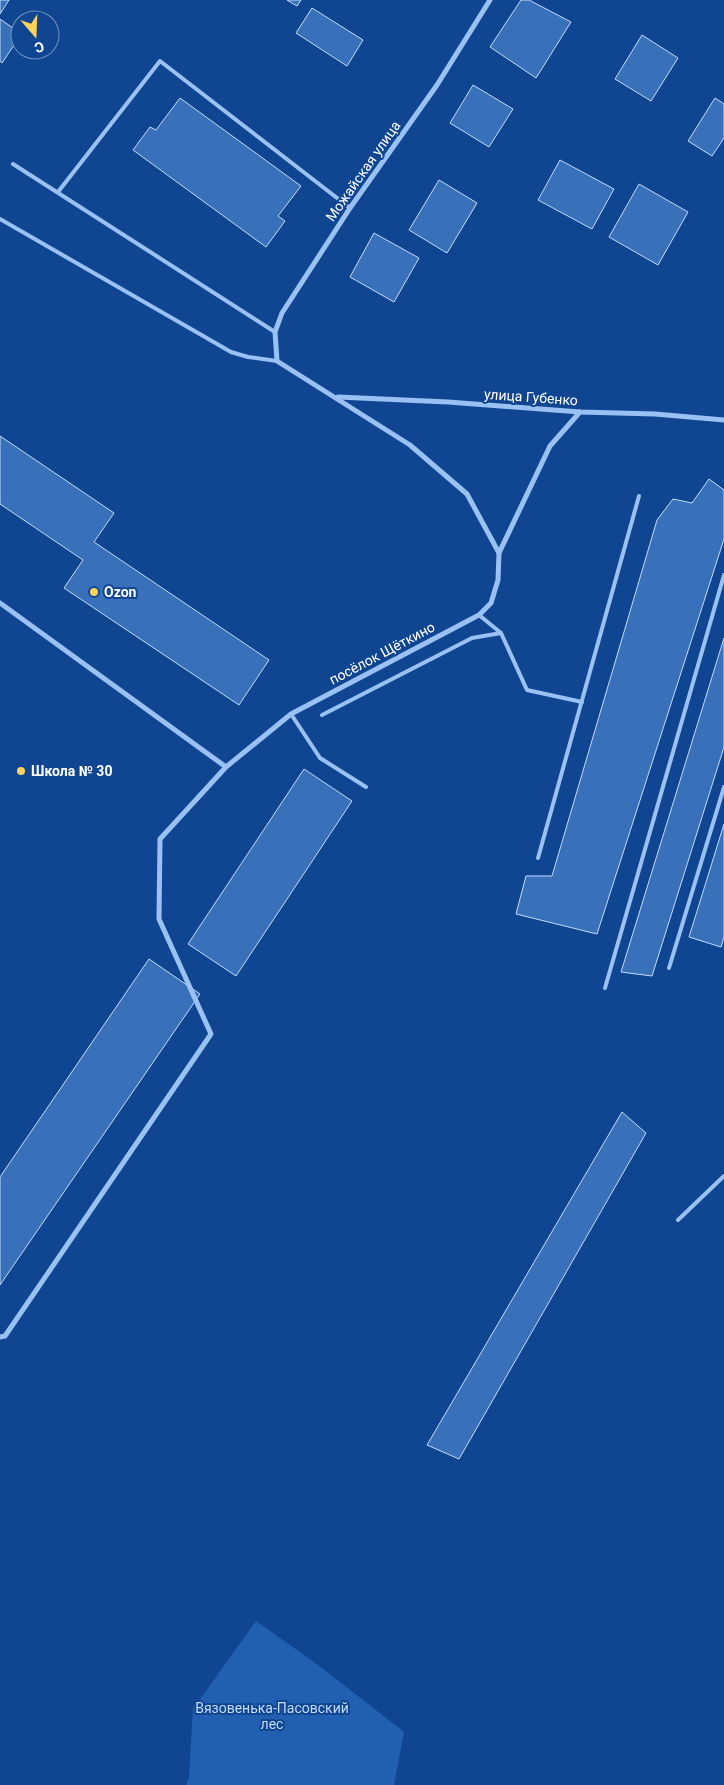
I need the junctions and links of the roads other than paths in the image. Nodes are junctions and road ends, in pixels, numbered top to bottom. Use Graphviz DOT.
graph roads {
  1 [pos="490,0"];
  2 [pos="13,164"];
  3 [pos="58,192"];
  4 [pos="350,208"];
  5 [pos="0,219"];
  6 [pos="275,332"];
  7 [pos="276,361"];
  8 [pos="337,397"];
  9 [pos="580,412"];
  10 [pos="724,420"];
  11 [pos="639,496"];
  12 [pos="499,553"];
  13 [pos="724,575"];
  14 [pos="0,603"];
  15 [pos="479,615"];
  16 [pos="501,632"];
  17 [pos="582,702"];
  18 [pos="291,714"];
  19 [pos="322,715"];
  20 [pos="226,767"];
  21 [pos="366,787"];
  22 [pos="724,787"];
  23 [pos="538,858"];
  24 [pos="669,968"];
  25 [pos="605,988"];
  26 [pos="724,1176"];
  27 [pos="678,1220"];
  28 [pos="0,1337"];
  1 -- 4 [label="street, Можайская улица"];
  2 -- 3 [label="lane"];
  3 -- 4 [label="lane"];
  3 -- 6 [label="lane"];
  4 -- 6 [label="street, Можайская улица"];
  5 -- 7 [label="lane"];
  6 -- 7 [label="street, Можайская улица"];
  7 -- 8 [label="street, посёлок Щёткино"];
  8 -- 9 [label="street, улица Губенко"];
  8 -- 12 [label="street, посёлок Щёткино"];
  9 -- 10 [label="street, улица Губенко"];
  9 -- 12 [label="street"];
  11 -- 17 [label="lane"];
  12 -- 15 [label="street, посёлок Щёткино"];
  13 -- 25 [label="lane"];
  14 -- 20 [label="street"];
  15 -- 16 [label="lane"];
  15 -- 18 [label="street, посёлок Щёткино"];
  16 -- 17 [label="lane"];
  16 -- 19 [label="lane"];
  17 -- 23 [label="lane"];
  18 -- 20 [label="street, посёлок Щёткино"];
  18 -- 21 [label="lane"];
  20 -- 28 [label="street, посёлок Щёткино"];
  22 -- 24 [label="lane"];
  26 -- 27 [label="lane"];
}
